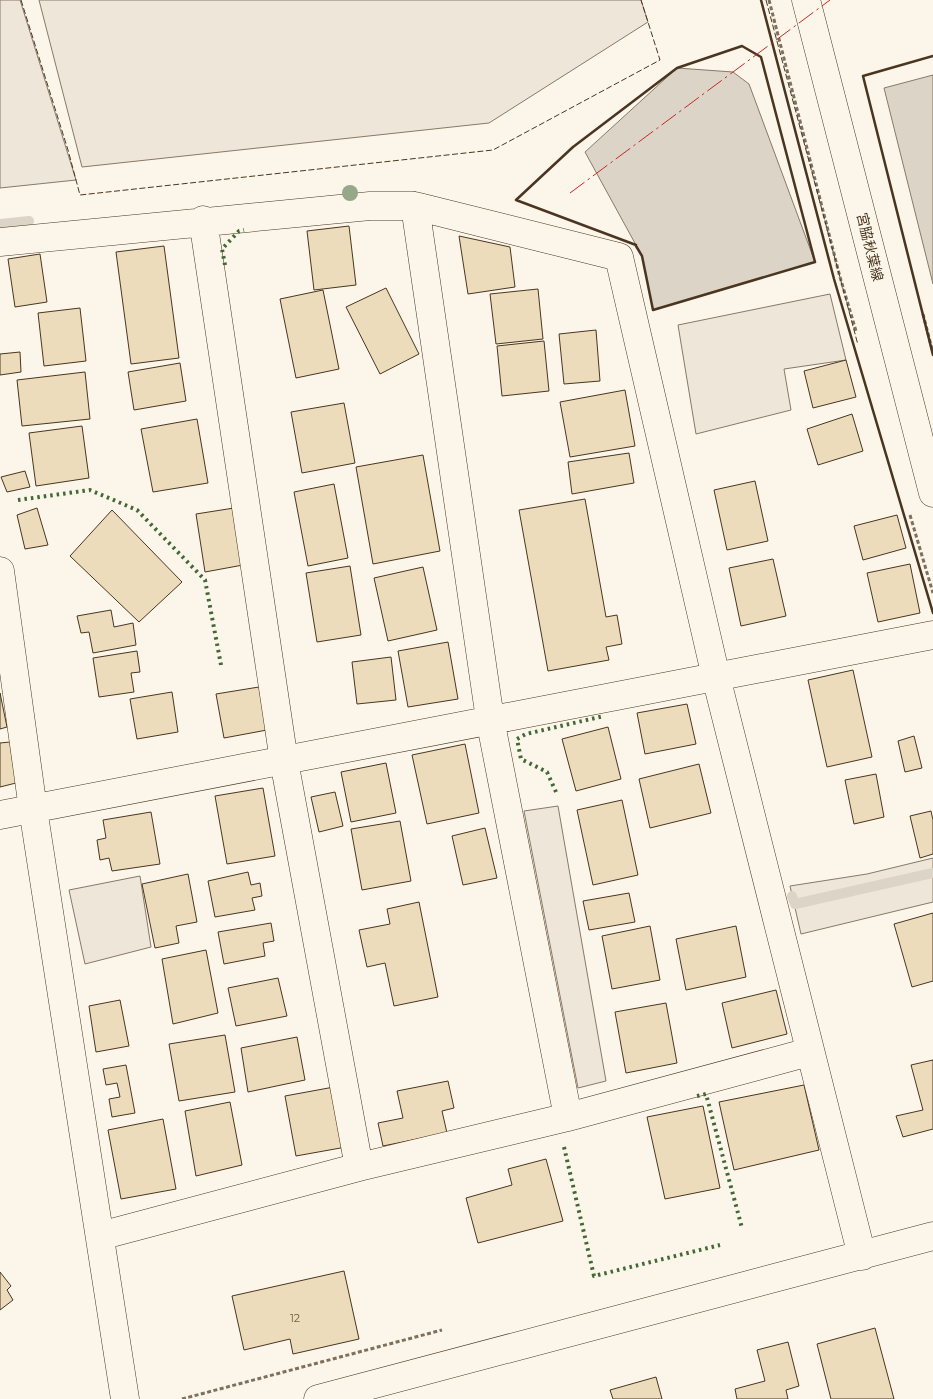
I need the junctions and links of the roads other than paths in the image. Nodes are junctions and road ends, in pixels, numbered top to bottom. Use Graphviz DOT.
graph roads {
  1 [pos="806,0"];
  2 [pos="415,206"];
  3 [pos="202,220"];
  4 [pos="0,242"];
  5 [pos="933,493"];
  6 [pos="0,571"];
  7 [pos="4,627"];
  8 [pos="933,635"];
  9 [pos="716,677"];
  10 [pos="490,719"];
  11 [pos="284,761"];
  12 [pos="33,809"];
  13 [pos="0,815"];
  14 [pos="809,1052"];
  15 [pos="568,1117"];
  16 [pos="359,1167"];
  17 [pos="100,1236"];
  18 [pos="933,1236"];
  19 [pos="862,1256"];
  20 [pos="126,1399"];
  21 [pos="318,1399"];
  1 -- 5 [label="street, 宮脇秋葉線"];
  2 -- 3 [label="street"];
  2 -- 9 [label="street"];
  2 -- 10 [label="street"];
  3 -- 4 [label="street"];
  3 -- 11 [label="street"];
  6 -- 7 [label="street"];
  7 -- 12 [label="street"];
  8 -- 9 [label="street"];
  9 -- 10 [label="street"];
  9 -- 14 [label="street"];
  10 -- 11 [label="street"];
  10 -- 15 [label="street"];
  11 -- 12 [label="street"];
  11 -- 16 [label="street"];
  12 -- 13 [label="street"];
  12 -- 17 [label="street"];
  14 -- 15 [label="street"];
  14 -- 19 [label="street"];
  15 -- 16 [label="street"];
  16 -- 17 [label="street"];
  17 -- 20 [label="street"];
  18 -- 19 [label="street"];
  19 -- 21 [label="street"];
}
